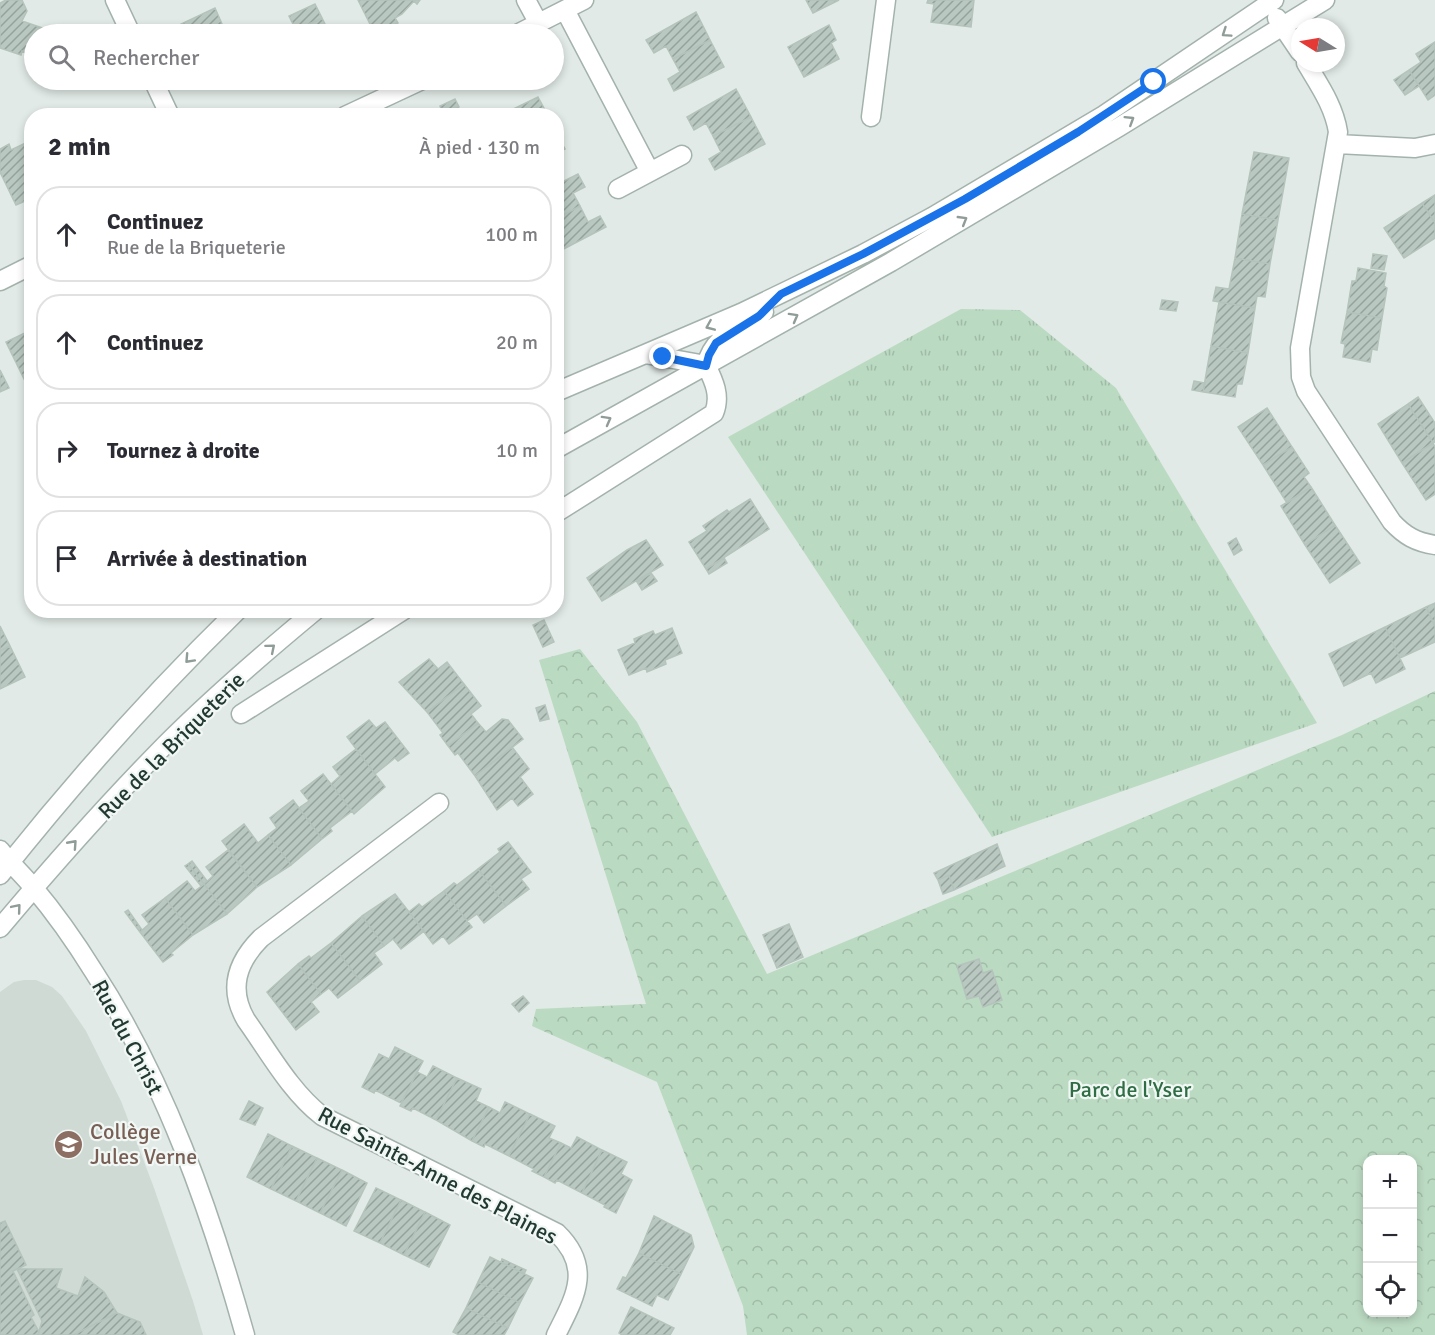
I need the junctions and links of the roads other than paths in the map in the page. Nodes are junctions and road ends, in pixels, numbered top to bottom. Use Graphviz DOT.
graph roads {
  1 [pos="115,0"];
  2 [pos="526,0"];
  3 [pos="582,0"];
  4 [pos="886,0"];
  5 [pos="1324,0"];
  6 [pos="1271,2"];
  7 [pos="565,10"];
  8 [pos="126,24"];
  9 [pos="539,24"];
  10 [pos="1283,26"];
  11 [pos="1291,38"];
  12 [pos="1311,72"];
  13 [pos="158,90"];
  14 [pos="401,90"];
  15 [pos="166,108"];
  16 [pos="362,108"];
  17 [pos="872,117"];
  18 [pos="1337,144"];
  19 [pos="1435,144"];
  20 [pos="682,155"];
  21 [pos="650,172"];
  22 [pos="618,189"];
  23 [pos="24,270"];
  24 [pos="0,281"];
  25 [pos="781,294"];
  26 [pos="645,354"];
  27 [pos="706,366"];
  28 [pos="564,389"];
  29 [pos="564,446"];
  30 [pos="564,508"];
  31 [pos="1435,545"];
  32 [pos="230,618"];
  33 [pos="306,618"];
  34 [pos="391,618"];
  35 [pos="241,714"];
  36 [pos="440,803"];
  37 [pos="3,862"];
  38 [pos="34,888"];
  39 [pos="0,928"];
  40 [pos="245,1335"];
  41 [pos="556,1335"];
  1 -- 8 [label="street"];
  2 -- 9 [label="street"];
  3 -- 7 [label="street"];
  4 -- 17 [label="street"];
  5 -- 10 [label="street"];
  6 -- 10 [label="street"];
  6 -- 25 [label="street, one-way"];
  7 -- 9 [label="street"];
  7 -- 21 [label="street"];
  10 -- 11 [label="street"];
  27 -- 10 [label="street, one-way"];
  12 -- 18 [label="street"];
  13 -- 15 [label="street"];
  14 -- 16 [label="street"];
  18 -- 19 [label="street"];
  18 -- 31 [label="street"];
  20 -- 21 [label="street"];
  21 -- 22 [label="street"];
  23 -- 24 [label="street"];
  25 -- 26 [label="street, one-way"];
  25 -- 27 [label="street"];
  26 -- 27 [label="street"];
  26 -- 28 [label="street"];
  29 -- 27 [label="street, one-way"];
  27 -- 30 [label="street"];
  32 -- 37 [label="street, Rue de la Briqueterie, one-way"];
  38 -- 33 [label="street, Rue de la Briqueterie, one-way"];
  34 -- 35 [label="street, Rue de la Briqueterie"];
  36 -- 41 [label="street, Rue Sainte-Anne des Plaines"];
  37 -- 38 [label="street, Rue du Christ"];
  39 -- 38 [label="street, Rue de la Briqueterie, one-way"];
  38 -- 40 [label="street, Rue du Christ"];
}
